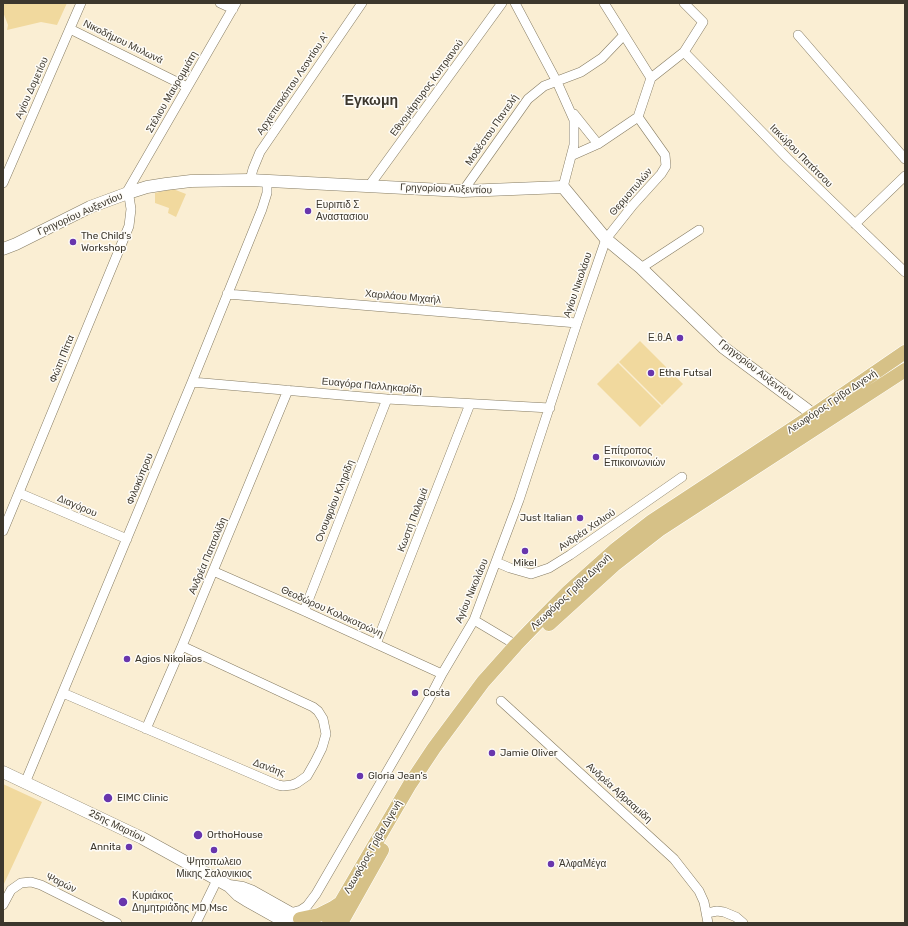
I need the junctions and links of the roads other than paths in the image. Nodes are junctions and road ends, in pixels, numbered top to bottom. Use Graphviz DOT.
graph roads {
  1 [pos="81,3"];
  2 [pos="220,3"];
  3 [pos="362,3"];
  4 [pos="502,3"];
  5 [pos="515,3"];
  6 [pos="604,3"];
  7 [pos="684,3"];
  8 [pos="234,6"];
  9 [pos="70,29"];
  10 [pos="798,35"];
  11 [pos="623,36"];
  12 [pos="684,52"];
  13 [pos="651,78"];
  14 [pos="558,82"];
  15 [pos="187,87"];
  16 [pos="571,109"];
  17 [pos="638,117"];
  18 [pos="598,144"];
  19 [pos="571,156"];
  20 [pos="905,159"];
  21 [pos="905,176"];
  22 [pos="250,180"];
  23 [pos="267,182"];
  24 [pos="3,183"];
  25 [pos="369,186"];
  26 [pos="563,188"];
  27 [pos="463,191"];
  28 [pos="128,193"];
  29 [pos="855,224"];
  30 [pos="699,230"];
  31 [pos="606,239"];
  32 [pos="3,249"];
  33 [pos="641,268"];
  34 [pos="905,272"];
  35 [pos="228,294"];
  36 [pos="577,323"];
  37 [pos="905,352"];
  38 [pos="905,370"];
  39 [pos="192,382"];
  40 [pos="288,390"];
  41 [pos="387,399"];
  42 [pos="470,404"];
  43 [pos="550,408"];
  44 [pos="813,415"];
  45 [pos="682,477"];
  46 [pos="19,493"];
  47 [pos="3,531"];
  48 [pos="127,539"];
  49 [pos="496,562"];
  50 [pos="213,571"];
  51 [pos="304,611"];
  52 [pos="474,620"];
  53 [pos="376,644"];
  54 [pos="516,645"];
  55 [pos="182,646"];
  56 [pos="442,674"];
  57 [pos="63,694"];
  58 [pos="501,702"];
  59 [pos="146,730"];
  60 [pos="3,772"];
  61 [pos="25,783"];
  62 [pos="217,880"];
  63 [pos="340,903"];
  64 [pos="3,905"];
  65 [pos="707,913"];
  66 [pos="99,919"];
  67 [pos="293,921"];
  68 [pos="117,923"];
  69 [pos="196,923"];
  70 [pos="328,923"];
  71 [pos="341,923"];
  72 [pos="708,923"];
  73 [pos="743,923"];
  1 -- 9 [label="street, Αγίου Δομετίου"];
  2 -- 8 [label="street"];
  3 -- 22 [label="street, Αρχιεπισκόπου Λεοντίου Α'"];
  4 -- 25 [label="street, Εθνομάρτυρος Κυπριανού"];
  5 -- 14 [label="street"];
  6 -- 11 [label="street"];
  7 -- 12 [label="street"];
  8 -- 15 [label="street, Στέλιου Μαυρομμάτη"];
  9 -- 15 [label="street, Νικοδήμου Μυλωνά"];
  9 -- 24 [label="street, Αγίου Δομετίου"];
  10 -- 20 [label="street"];
  11 -- 13 [label="street"];
  11 -- 14 [label="street, Μοδέστου Παντελή"];
  12 -- 13 [label="street"];
  12 -- 29 [label="street, Ιακώβου Πατάτσου"];
  13 -- 17 [label="street"];
  14 -- 16 [label="street"];
  14 -- 27 [label="street, Μοδέστου Παντελή"];
  15 -- 28 [label="street, Στέλιου Μαυρομμάτη"];
  16 -- 18 [label="street"];
  16 -- 19 [label="street"];
  17 -- 18 [label="street"];
  17 -- 31 [label="street, Θερμοπυλών"];
  18 -- 19 [label="street"];
  19 -- 26 [label="street"];
  21 -- 29 [label="street"];
  22 -- 23 [label="street, Γρηγορίου Αυξεντίου"];
  22 -- 28 [label="street, Γρηγορίου Αυξεντίου"];
  23 -- 25 [label="street, Γρηγορίου Αυξεντίου"];
  23 -- 35 [label="street, Φιλοκύπρου"];
  25 -- 27 [label="street, Γρηγορίου Αυξεντίου"];
  26 -- 27 [label="street, Γρηγορίου Αυξεντίου"];
  26 -- 31 [label="street, Γρηγορίου Αυξεντίου"];
  28 -- 32 [label="street, Γρηγορίου Αυξεντίου"];
  28 -- 46 [label="street, Φώτη Πίττα"];
  29 -- 34 [label="street, Ιακώβου Πατάτσου"];
  30 -- 33 [label="street"];
  31 -- 33 [label="street, Γρηγορίου Αυξεντίου"];
  31 -- 36 [label="street, Αγίου Νικολάου"];
  33 -- 44 [label="street, Γρηγορίου Αυξεντίου"];
  35 -- 36 [label="street, Χαριλάου Μιχαήλ"];
  35 -- 39 [label="street, Φιλοκύπρου"];
  36 -- 43 [label="street, Αγίου Νικολάου"];
  37 -- 44 [label="main road, Λεωφόρος Γρίβα Διγενή"];
  38 -- 71 [label="main road, Λεωφόρος Γρίβα Διγενή"];
  39 -- 40 [label="street, Ευαγόρα Παλληκαρίδη"];
  39 -- 48 [label="street, Φιλοκύπρου"];
  40 -- 41 [label="street, Ευαγόρα Παλληκαρίδη"];
  40 -- 50 [label="street, Ανδρέα Πατσαλίδη"];
  41 -- 42 [label="street, Ευαγόρα Παλληκαρίδη"];
  41 -- 51 [label="street, Ονουφρίου Κληρίδη"];
  42 -- 43 [label="street, Ευαγόρα Παλληκαρίδη"];
  42 -- 53 [label="street, Κωστή Παλαμά"];
  43 -- 49 [label="street, Αγίου Νικολάου"];
  44 -- 54 [label="main road, Λεωφόρος Γρίβα Διγενή"];
  45 -- 49 [label="street, Ανδρέα Χαλιού"];
  46 -- 47 [label="street, Φώτη Πίττα"];
  46 -- 48 [label="street, Διαγόρου"];
  48 -- 57 [label="street, Φιλοκύπρου"];
  49 -- 52 [label="street, Αγίου Νικολάου"];
  50 -- 51 [label="street, Θεοδώρου Κολοκοτρώνη"];
  50 -- 55 [label="street, Ανδρέα Πατσαλίδη"];
  51 -- 53 [label="street, Θεοδώρου Κολοκοτρώνη"];
  52 -- 54 [label="street"];
  52 -- 56 [label="street, Αγίου Νικολάου"];
  53 -- 56 [label="street, Θεοδώρου Κολοκοτρώνη"];
  54 -- 63 [label="main road, Λεωφόρος Γρίβα Διγενή"];
  55 -- 59 [label="street, Ανδρέα Πατσαλίδη"];
  55 -- 59 [label="street, Δανάης"];
  56 -- 67 [label="street, Αγίου Νικολάου"];
  57 -- 59 [label="street, Δανάης"];
  57 -- 61 [label="street, Φιλοκύπρου"];
  58 -- 65 [label="street, Ανδρέα Αβρααμίδη"];
  60 -- 61 [label="street, 25ης Μαρτίου"];
  61 -- 62 [label="street, 25ης Μαρτίου"];
  62 -- 67 [label="street, 25ης Μαρτίου"];
  62 -- 69 [label="street"];
  63 -- 67 [label="main road"];
  63 -- 70 [label="main road, Λεωφόρος Γρίβα Διγενή"];
  64 -- 66 [label="street, Ψαρών"];
  65 -- 72 [label="street, Ανδρέα Αβρααμίδη"];
  65 -- 73 [label="street"];
  66 -- 68 [label="street, Ψαρών"];
}
